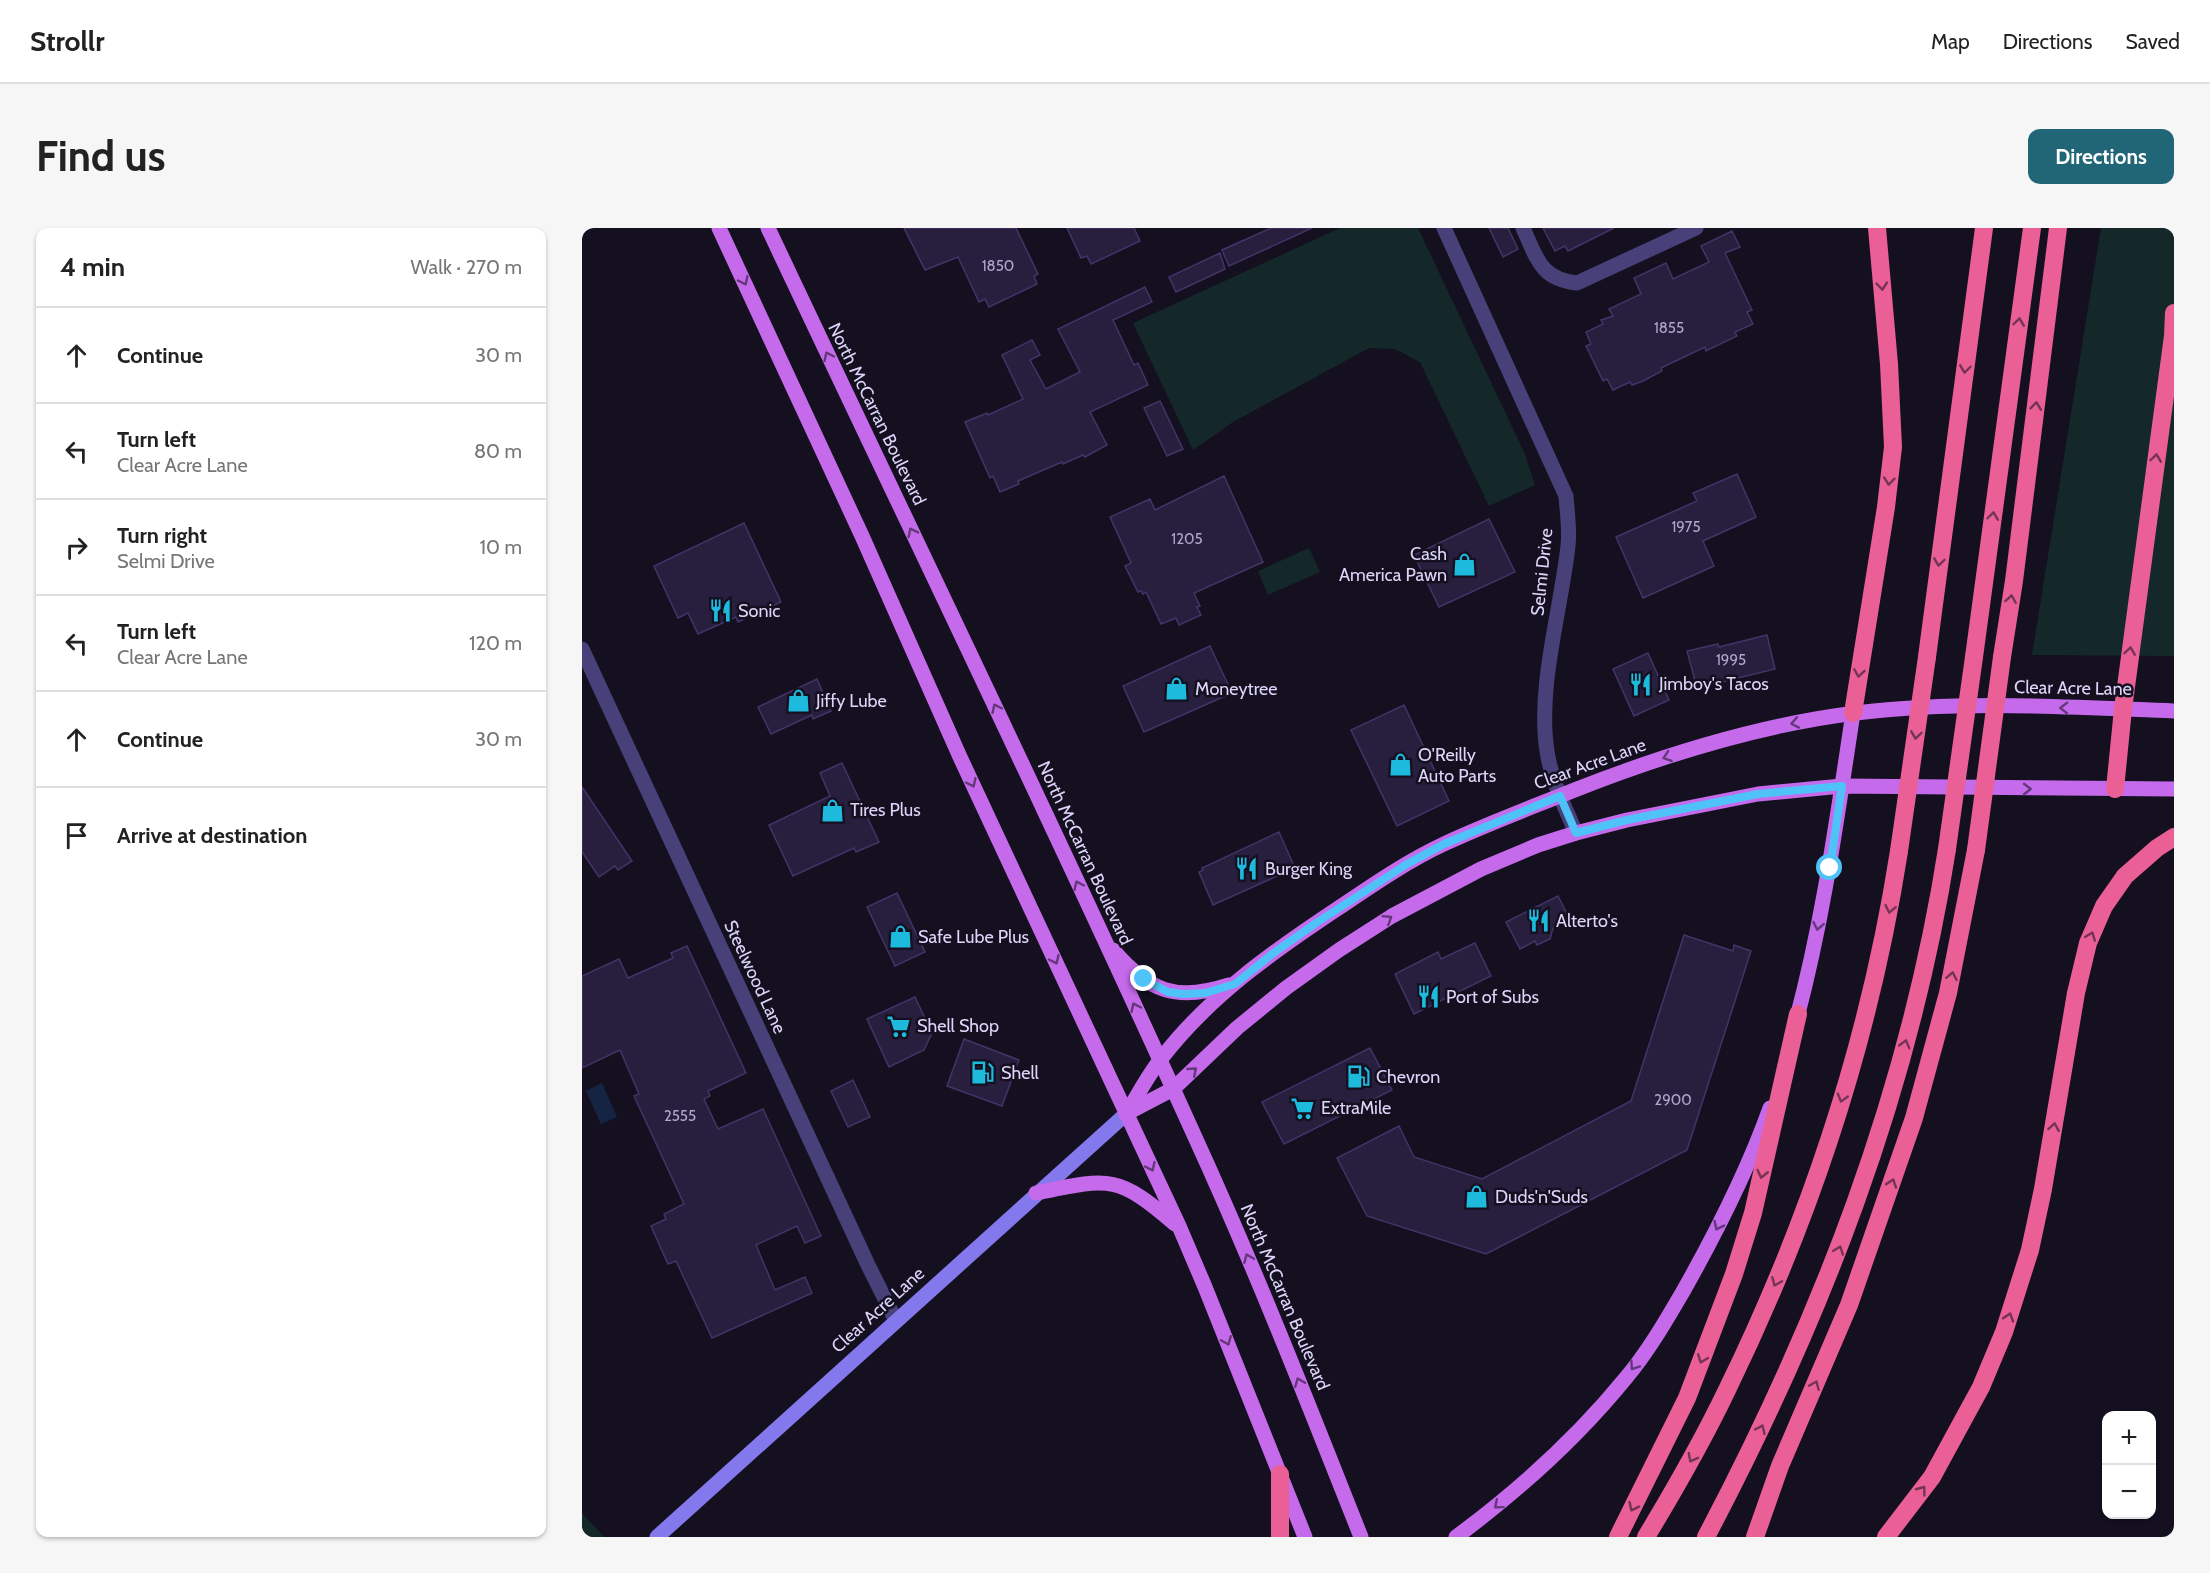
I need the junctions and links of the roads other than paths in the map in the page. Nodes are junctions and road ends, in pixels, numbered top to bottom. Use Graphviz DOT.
graph roads {
  1 [pos="719,228"];
  2 [pos="768,228"];
  3 [pos="1444,228"];
  4 [pos="1523,228"];
  5 [pos="1696,228"];
  6 [pos="1876,228"];
  7 [pos="1984,228"];
  8 [pos="2032,228"];
  9 [pos="2058,228"];
  10 [pos="2174,313"];
  11 [pos="582,649"];
  12 [pos="2122,709"];
  13 [pos="2174,711"];
  14 [pos="1853,713"];
  15 [pos="1842,786"];
  16 [pos="2115,789"];
  17 [pos="2174,789"];
  18 [pos="1560,796"];
  19 [pos="1576,833"];
  20 [pos="2174,837"];
  21 [pos="1102,938"];
  22 [pos="1235,984"];
  23 [pos="1797,1014"];
  24 [pos="1159,1060"];
  25 [pos="1173,1089"];
  26 [pos="1126,1114"];
  27 [pos="1036,1193"];
  28 [pos="1179,1226"];
  29 [pos="896,1321"];
  30 [pos="1280,1474"];
  31 [pos="657,1537"];
  32 [pos="1280,1537"];
  33 [pos="1305,1537"];
  34 [pos="1361,1537"];
  35 [pos="1456,1537"];
  36 [pos="1618,1537"];
  37 [pos="1646,1537"];
  38 [pos="1706,1537"];
  39 [pos="1755,1537"];
  40 [pos="1886,1537"];
  1 -- 26 [label="main road, one-way"];
  21 -- 2 [label="main road, North McCarran Boulevard, one-way"];
  3 -- 18 [label="street, Selmi Drive"];
  4 -- 5 [label="street"];
  6 -- 14 [label="highway, one-way"];
  7 -- 37 [label="highway, one-way, bridge"];
  38 -- 8 [label="highway, one-way, bridge"];
  39 -- 9 [label="highway, one-way, bridge"];
  12 -- 10 [label="highway, one-way"];
  11 -- 29 [label="street, Steelwood Lane"];
  12 -- 13 [label="main road, Clear Acre Lane"];
  12 -- 14 [label="main road, Clear Acre Lane, one-way"];
  12 -- 16 [label="highway"];
  14 -- 15 [label="main road"];
  14 -- 18 [label="main road, Clear Acre Lane, one-way"];
  15 -- 16 [label="main road, Clear Acre Lane, one-way"];
  15 -- 19 [label="main road, Clear Acre Lane"];
  15 -- 23 [label="main road, one-way"];
  16 -- 17 [label="main road, Clear Acre Lane"];
  18 -- 19 [label="street, Selmi Drive"];
  18 -- 22 [label="main road, Clear Acre Lane"];
  25 -- 19 [label="main road, Clear Acre Lane, one-way"];
  40 -- 20 [label="highway, one-way"];
  21 -- 22 [label="main road"];
  24 -- 21 [label="main road, North McCarran Boulevard, one-way"];
  22 -- 24 [label="main road, Clear Acre Lane"];
  23 -- 35 [label="main road, one-way"];
  23 -- 36 [label="highway, one-way"];
  24 -- 25 [label="main road, North McCarran Boulevard"];
  24 -- 26 [label="main road, Clear Acre Lane"];
  25 -- 26 [label="main road, Clear Acre Lane"];
  34 -- 25 [label="main road, North McCarran Boulevard, one-way"];
  26 -- 27 [label="street, Clear Acre Lane"];
  26 -- 28 [label="main road, one-way"];
  27 -- 28 [label="main road"];
  27 -- 29 [label="street, Clear Acre Lane"];
  28 -- 30 [label="main road, one-way"];
  29 -- 31 [label="street, Clear Acre Lane"];
  30 -- 32 [label="highway"];
  30 -- 33 [label="main road"];
}
